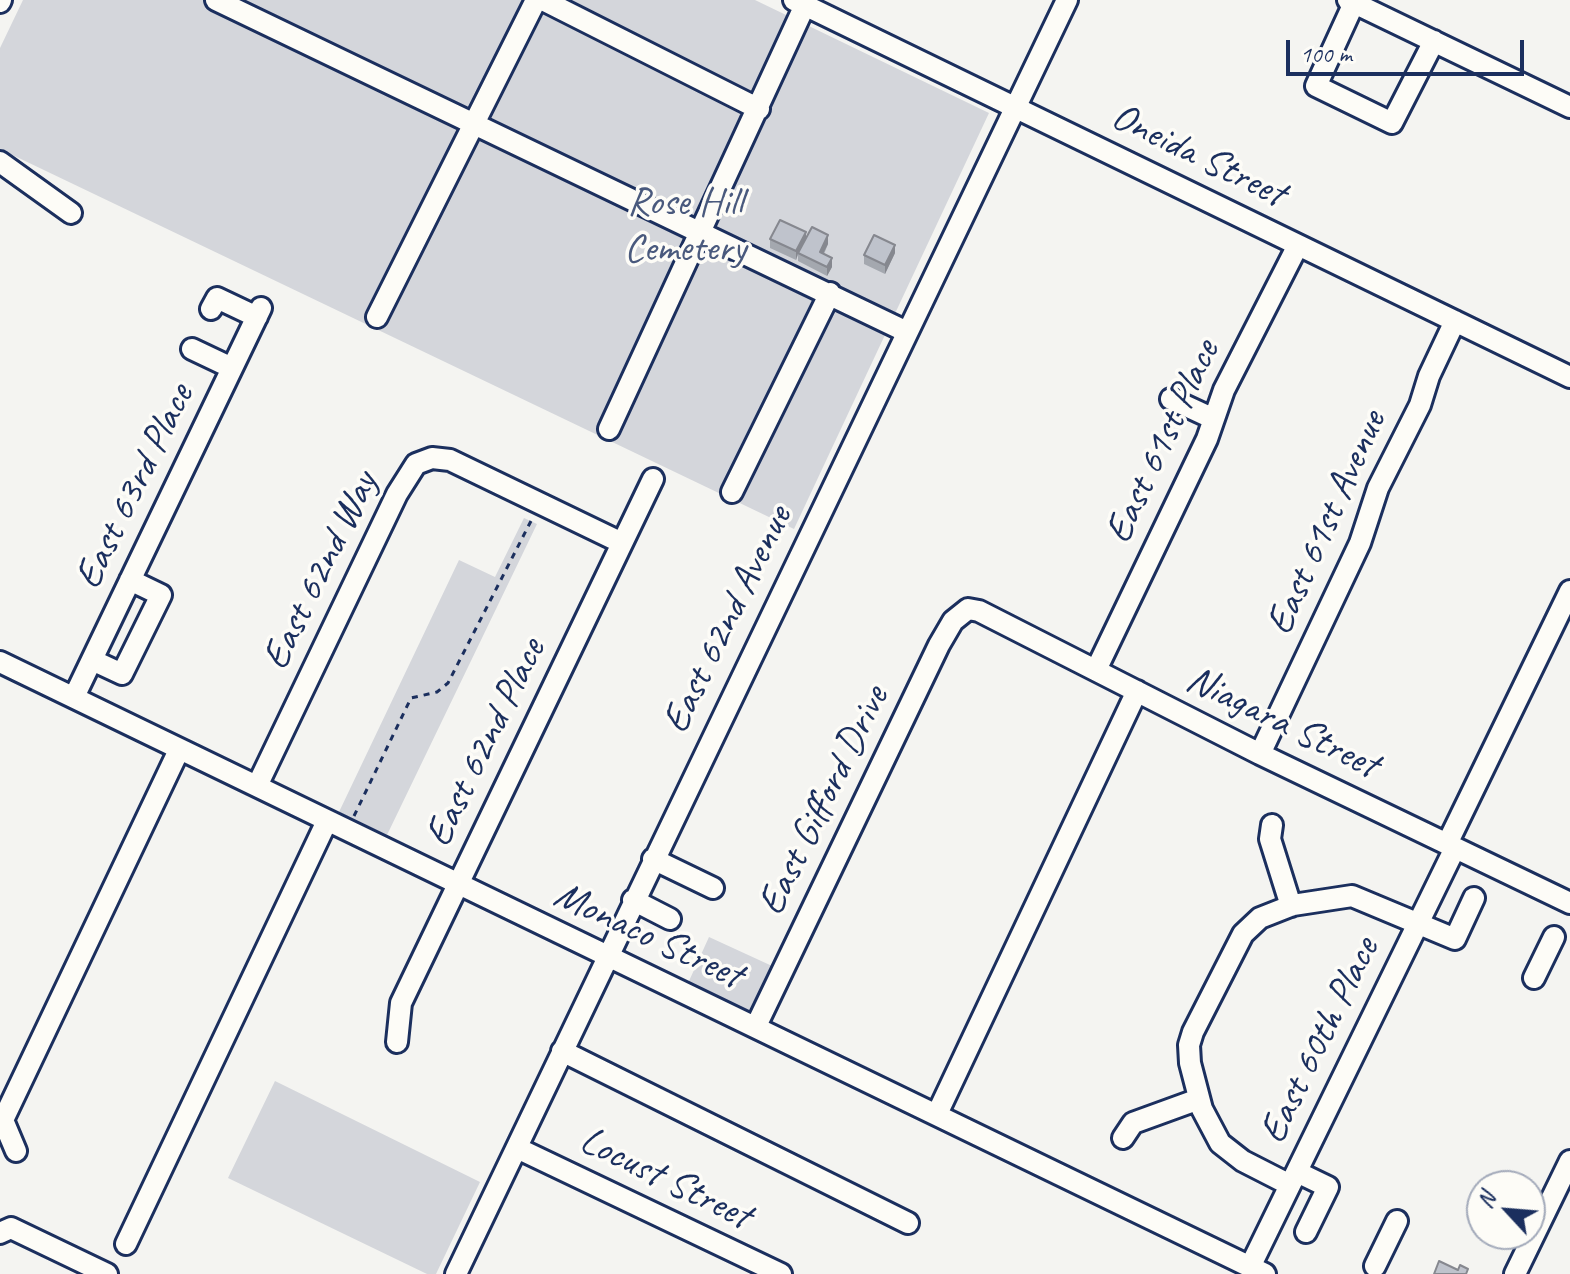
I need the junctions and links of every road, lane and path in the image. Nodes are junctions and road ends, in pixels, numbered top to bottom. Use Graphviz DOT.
graph roads {
  1 [pos="216,0"];
  2 [pos="536,0"];
  3 [pos="543,0"];
  4 [pos="1067,0"];
  5 [pos="1351,2"];
  6 [pos="800,3"];
  7 [pos="1434,41"];
  8 [pos="1015,106"];
  9 [pos="1570,107"];
  10 [pos="759,109"];
  11 [pos="473,124"];
  12 [pos="0,162"];
  13 [pos="71,213"];
  14 [pos="703,232"];
  15 [pos="1298,245"];
  16 [pos="830,293"];
  17 [pos="211,309"];
  18 [pos="377,317"];
  19 [pos="1455,321"];
  20 [pos="907,332"];
  21 [pos="192,349"];
  22 [pos="232,368"];
  23 [pos="1570,377"];
  24 [pos="1171,399"];
  25 [pos="1214,419"];
  26 [pos="609,429"];
  27 [pos="653,479"];
  28 [pos="732,492"];
  29 [pos="539,505"];
  30 [pos="622,543"];
  31 [pos="130,580"];
  32 [pos="1570,591"];
  33 [pos="963,611"];
  34 [pos="92,660"];
  35 [pos="0,662"];
  36 [pos="1096,670"];
  37 [pos="1137,691"];
  38 [pos="74,697"];
  39 [pos="179,750"];
  40 [pos="1260,754"];
  41 [pos="257,786"];
  42 [pos="327,821"];
  43 [pos="1272,825"];
  44 [pos="347,831"];
  45 [pos="1451,846"];
  46 [pos="653,859"];
  47 [pos="457,886"];
  48 [pos="713,888"];
  49 [pos="1474,898"];
  50 [pos="633,900"];
  51 [pos="1570,903"];
  52 [pos="1291,906"];
  53 [pos="670,919"];
  54 [pos="1419,921"];
  55 [pos="1554,937"];
  56 [pos="606,956"];
  57 [pos="1534,978"];
  58 [pos="756,1026"];
  59 [pos="397,1042"];
  60 [pos="562,1051"];
  61 [pos="1199,1099"];
  62 [pos="937,1114"];
  63 [pos="1123,1138"];
  64 [pos="517,1148"];
  65 [pos="16,1151"];
  66 [pos="1570,1161"];
  67 [pos="1293,1178"];
  68 [pos="1397,1221"];
  69 [pos="908,1223"];
  70 [pos="1306,1232"];
  71 [pos="0,1233"];
  72 [pos="126,1244"];
  73 [pos="1375,1266"];
  74 [pos="1258,1270"];
  75 [pos="107,1274"];
  76 [pos="456,1274"];
  77 [pos="781,1274"];
  78 [pos="1515,1274"];
  1 -- 11 [label="street"];
  2 -- 11 [label="street"];
  3 -- 10 [label="street"];
  4 -- 8 [label="street, East 62nd Avenue"];
  5 -- 7 [label="street"];
  5 -- 7 [label="street"];
  6 -- 8 [label="street, Oneida Street"];
  6 -- 10 [label="street"];
  7 -- 9 [label="street"];
  8 -- 15 [label="street, Oneida Street"];
  8 -- 20 [label="street, East 62nd Avenue"];
  10 -- 14 [label="street"];
  11 -- 14 [label="street"];
  11 -- 18 [label="street"];
  12 -- 13 [label="street"];
  14 -- 16 [label="street"];
  14 -- 26 [label="street"];
  15 -- 19 [label="street, Oneida Street"];
  15 -- 25 [label="street, East 61st Place"];
  16 -- 20 [label="street"];
  16 -- 28 [label="street"];
  17 -- 22 [label="street, East 63rd Place"];
  19 -- 23 [label="street, Oneida Street"];
  19 -- 40 [label="street, East 61st Avenue"];
  20 -- 46 [label="street, East 62nd Avenue"];
  21 -- 22 [label="street"];
  22 -- 31 [label="street, East 63rd Place"];
  24 -- 25 [label="street"];
  25 -- 36 [label="street, East 61st Place"];
  27 -- 30 [label="street, East 62nd Place"];
  29 -- 30 [label="street, East 62nd Way"];
  29 -- 41 [label="street, East 62nd Way"];
  29 -- 44 [label="path"];
  30 -- 47 [label="street, East 62nd Place"];
  31 -- 34 [label="street, East 63rd Place"];
  31 -- 34 [label="street"];
  32 -- 45 [label="street, East 60th Place"];
  33 -- 36 [label="street, Niagara Street"];
  33 -- 58 [label="street, East Gifford Drive"];
  34 -- 38 [label="street, East 63rd Place"];
  35 -- 38 [label="street, Monaco Street"];
  36 -- 37 [label="street, Niagara Street"];
  37 -- 40 [label="street, Niagara Street"];
  37 -- 62 [label="street"];
  38 -- 39 [label="street, Monaco Street"];
  39 -- 41 [label="street, Monaco Street"];
  39 -- 65 [label="street"];
  40 -- 45 [label="street, Niagara Street"];
  41 -- 42 [label="street, Monaco Street"];
  42 -- 44 [label="street, Monaco Street"];
  42 -- 72 [label="street"];
  43 -- 52 [label="street"];
  44 -- 47 [label="street, Monaco Street"];
  45 -- 51 [label="street, Niagara Street"];
  45 -- 54 [label="street, East 60th Place"];
  46 -- 48 [label="street"];
  46 -- 50 [label="street, East 62nd Avenue"];
  47 -- 56 [label="street, Monaco Street"];
  47 -- 59 [label="street, East 62nd Place"];
  49 -- 54 [label="street"];
  50 -- 53 [label="street"];
  50 -- 56 [label="street, East 62nd Avenue"];
  52 -- 54 [label="street"];
  52 -- 61 [label="street"];
  54 -- 67 [label="street, East 60th Place"];
  55 -- 57 [label="street"];
  56 -- 58 [label="street, Monaco Street"];
  56 -- 60 [label="street, East 62nd Avenue"];
  58 -- 62 [label="street, Monaco Street"];
  60 -- 64 [label="street, East 62nd Avenue"];
  60 -- 69 [label="street"];
  61 -- 63 [label="street"];
  61 -- 67 [label="street"];
  62 -- 74 [label="street, Monaco Street"];
  64 -- 76 [label="street, East 62nd Avenue"];
  64 -- 77 [label="street, Locust Street"];
  66 -- 78 [label="street"];
  67 -- 70 [label="street"];
  67 -- 74 [label="street, East 60th Place"];
  68 -- 73 [label="street"];
  71 -- 75 [label="street"];
}
